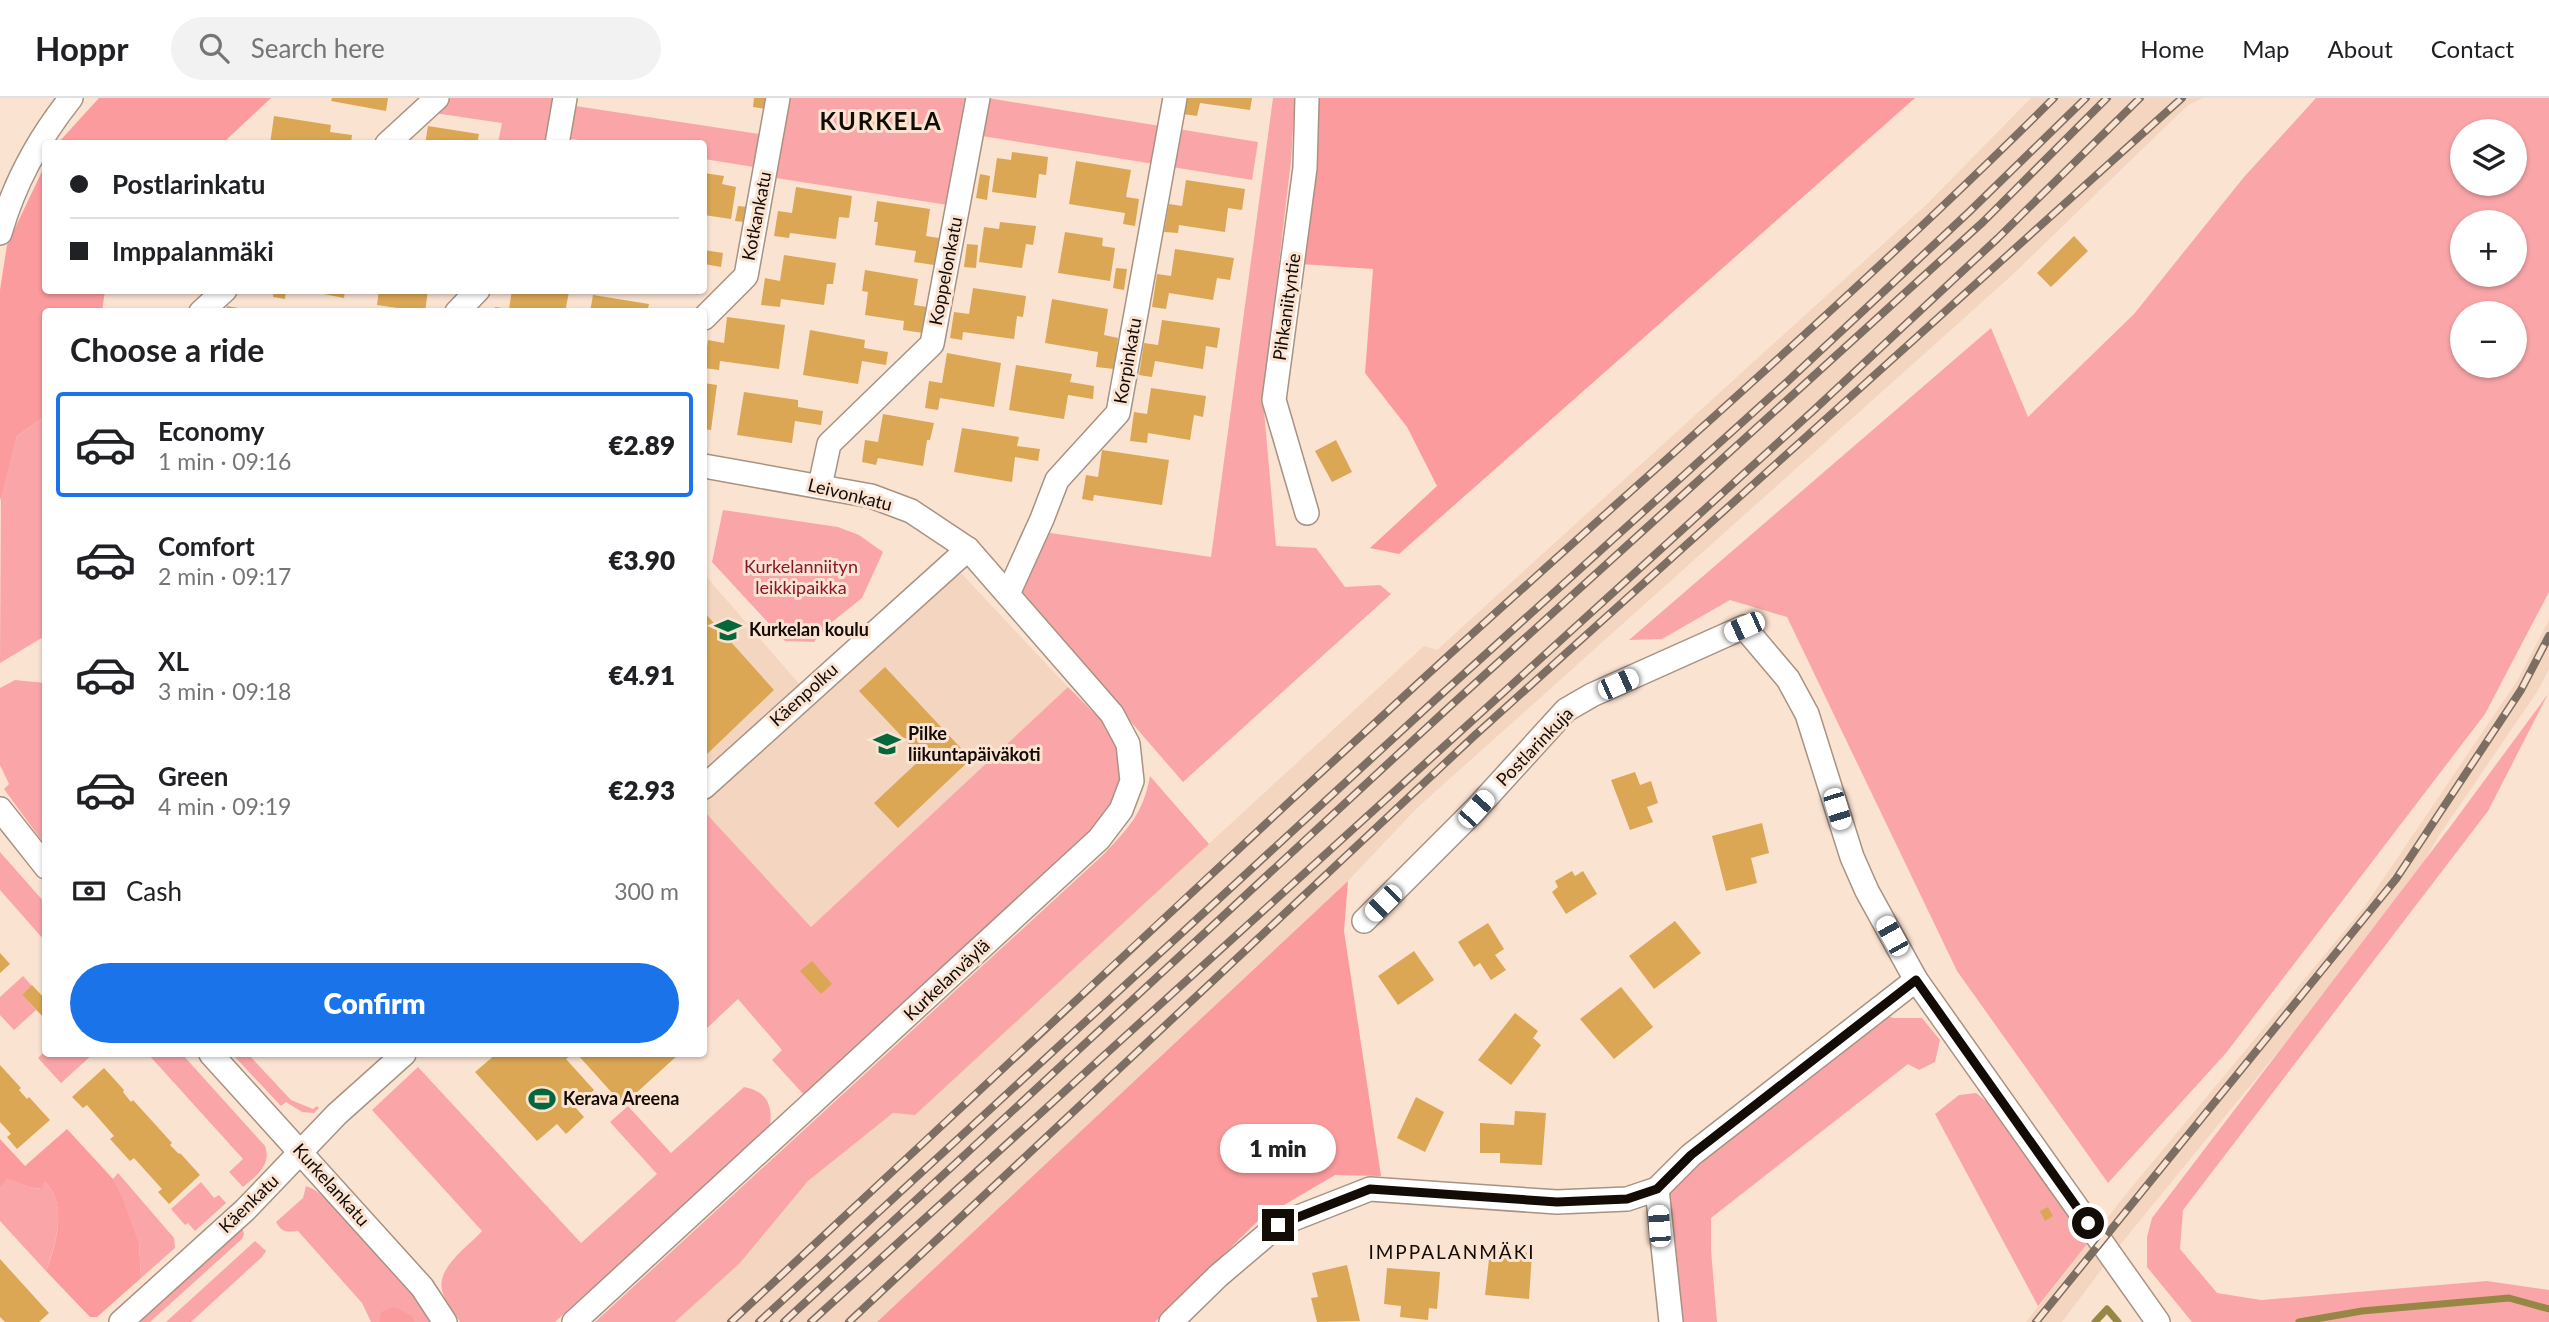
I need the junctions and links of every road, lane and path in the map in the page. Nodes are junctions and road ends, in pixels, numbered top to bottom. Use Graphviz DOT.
graph roads {
  1 [pos="71,98"];
  2 [pos="437,98"];
  3 [pos="565,98"];
  4 [pos="778,98"];
  5 [pos="978,98"];
  6 [pos="1175,98"];
  7 [pos="1307,98"];
  8 [pos="43,140"];
  9 [pos="391,140"];
  10 [pos="558,140"];
  11 [pos="42,141"];
  12 [pos="0,233"];
  13 [pos="221,294"];
  14 [pos="474,294"];
  15 [pos="205,308"];
  16 [pos="461,308"];
  17 [pos="707,315"];
  18 [pos="707,467"];
  19 [pos="820,486"];
  20 [pos="1307,513"];
  21 [pos="968,549"];
  22 [pos="1007,594"];
  23 [pos="707,784"];
  24 [pos="0,809"];
  25 [pos="42,862"];
  26 [pos="1364,921"];
  27 [pos="1916,980"];
  28 [pos="214,1057"];
  29 [pos="401,1057"];
  30 [pos="301,1152"];
  31 [pos="1657,1189"];
  32 [pos="121,1322"];
  33 [pos="445,1322"];
  34 [pos="574,1322"];
  35 [pos="1171,1322"];
  36 [pos="1671,1322"];
  37 [pos="2158,1322"];
  1 -- 8 [label="street"];
  2 -- 9 [label="street"];
  3 -- 10 [label="street"];
  4 -- 17 [label="street, Kotkankatu"];
  5 -- 19 [label="street, Koppelonkatu"];
  6 -- 22 [label="street, Korpinkatu"];
  7 -- 20 [label="street, Pihkaniityntie"];
  11 -- 12 [label="street"];
  13 -- 15 [label="street"];
  14 -- 16 [label="street"];
  18 -- 19 [label="street, Leivonkatu"];
  19 -- 21 [label="street, Leivonkatu"];
  21 -- 22 [label="street, Leivonkatu"];
  21 -- 23 [label="street, Käenpolku"];
  22 -- 34 [label="street, Kurkelanväylä"];
  24 -- 25 [label="street"];
  26 -- 27 [label="street, Postlarinkuja"];
  27 -- 31 [label="street"];
  27 -- 37 [label="street"];
  28 -- 30 [label="street, Kurkelankatu"];
  29 -- 30 [label="street, Käenkatu"];
  30 -- 32 [label="street, Käenkatu"];
  30 -- 33 [label="street, Kurkelankatu"];
  31 -- 35 [label="street"];
  31 -- 36 [label="street"];
}
